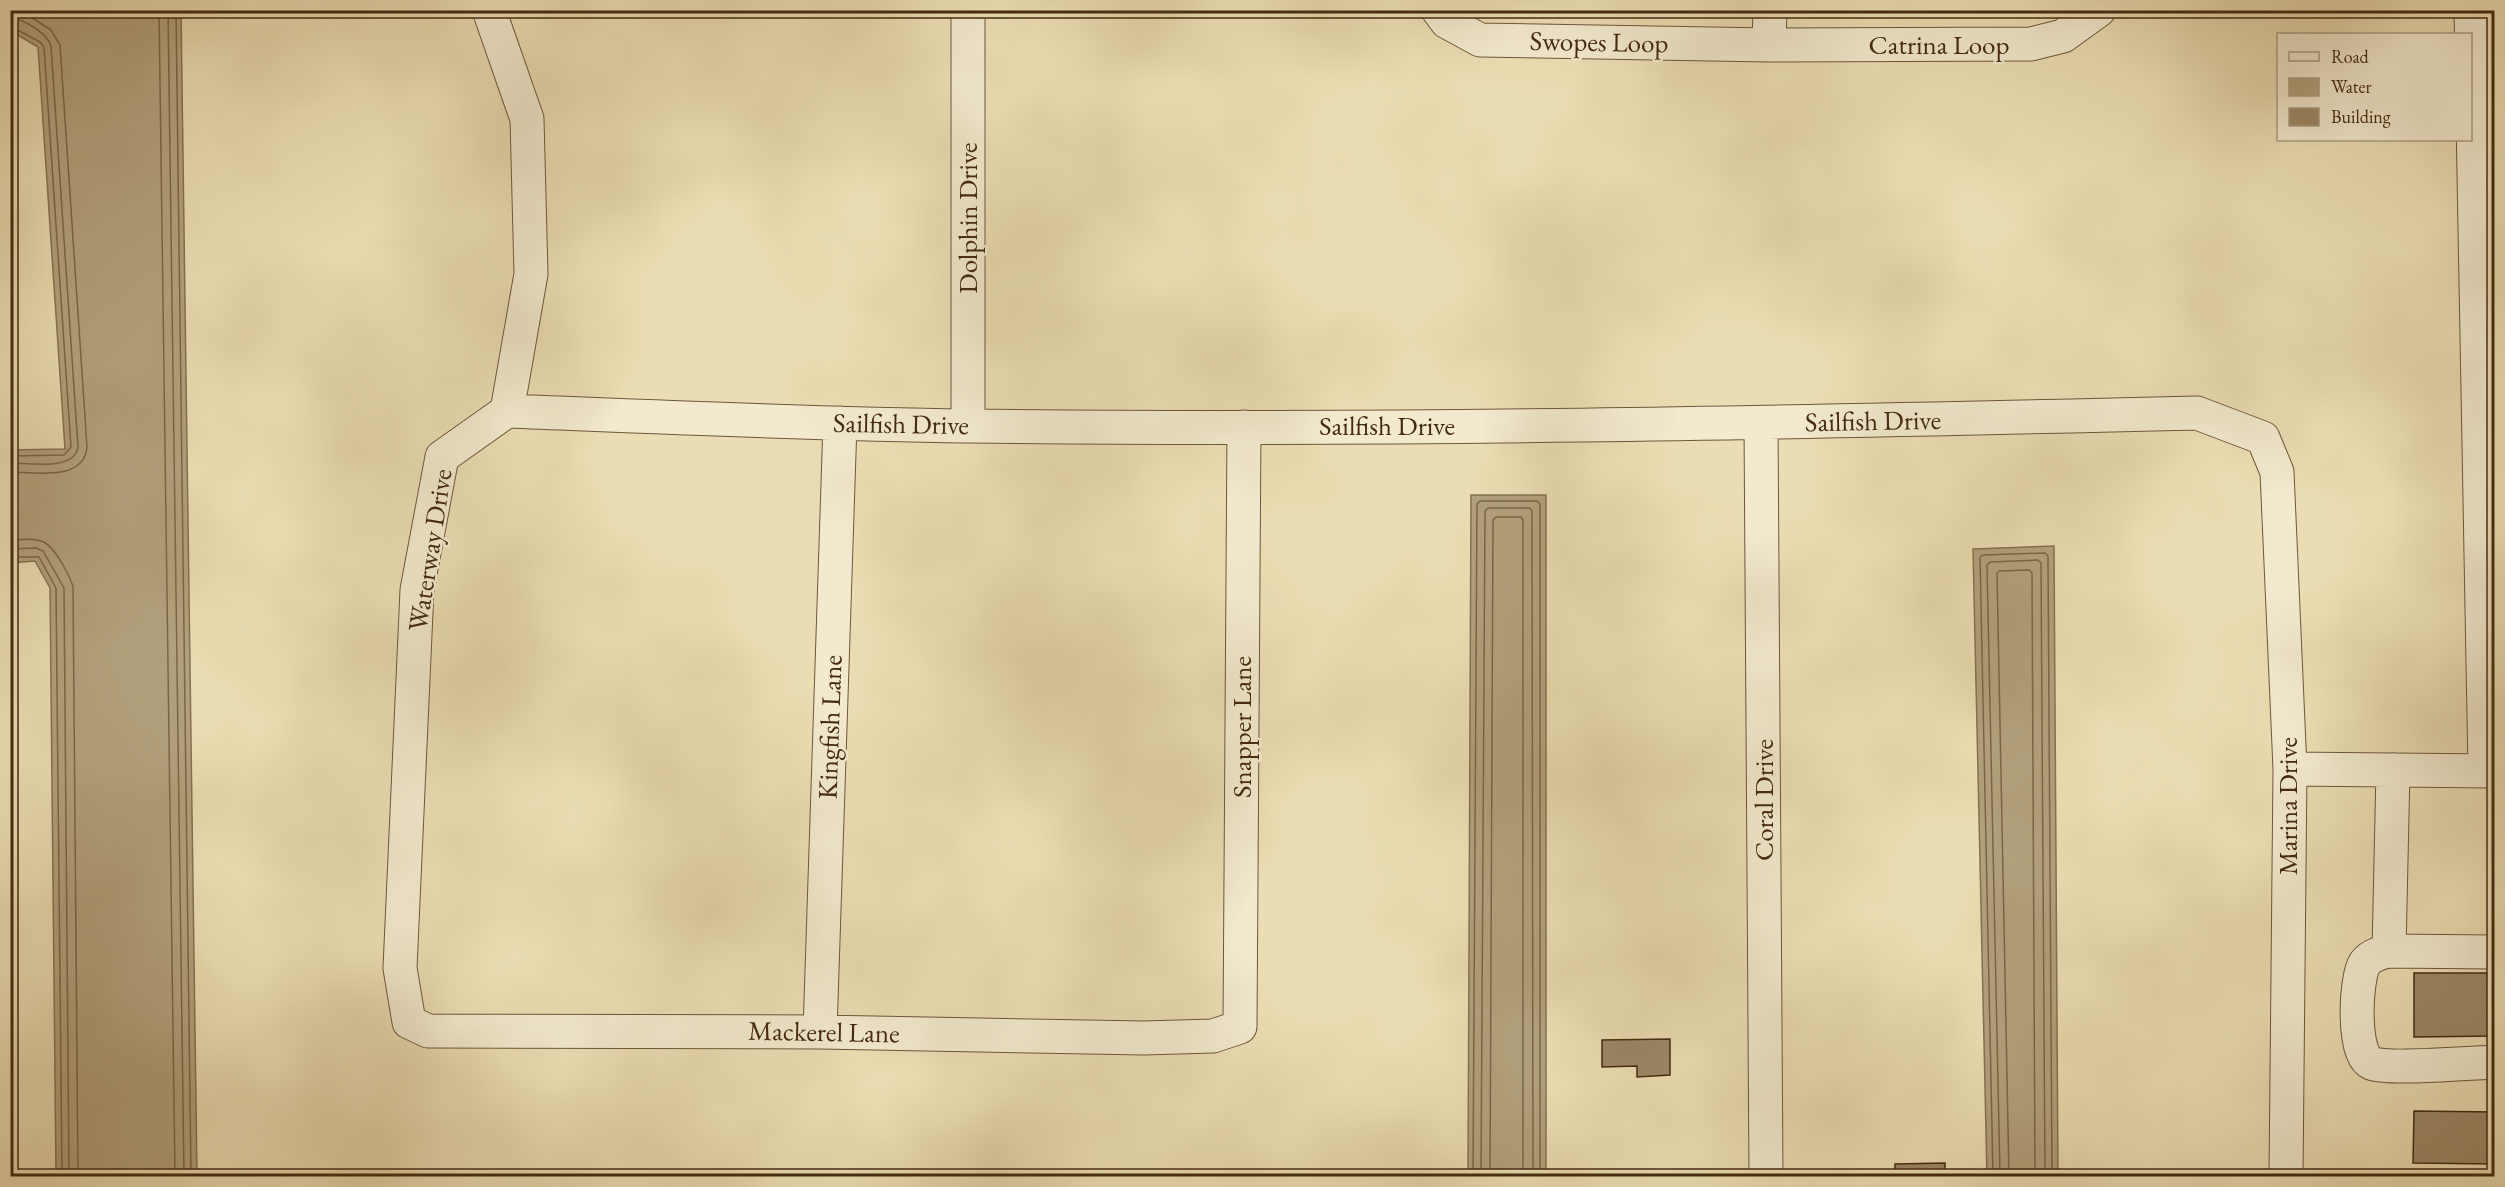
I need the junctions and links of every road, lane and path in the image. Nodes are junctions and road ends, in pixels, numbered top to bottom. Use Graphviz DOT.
graph roads {
  1 [pos="489,10"];
  2 [pos="968,10"];
  3 [pos="1437,10"];
  4 [pos="1770,10"];
  5 [pos="2099,10"];
  6 [pos="2471,10"];
  7 [pos="2472,33"];
  8 [pos="2472,37"];
  9 [pos="1769,45"];
  10 [pos="507,411"];
  11 [pos="840,423"];
  12 [pos="1761,423"];
  13 [pos="968,426"];
  14 [pos="1244,427"];
  15 [pos="2263,438"];
  16 [pos="2290,770"];
  17 [pos="2393,770"];
  18 [pos="2490,771"];
  19 [pos="2389,951"];
  20 [pos="2494,952"];
  21 [pos="409,1022"];
  22 [pos="1240,1027"];
  23 [pos="820,1032"];
  24 [pos="2494,1062"];
  25 [pos="1766,1176"];
  26 [pos="2286,1176"];
  1 -- 10 [label="street"];
  2 -- 13 [label="street, Dolphin Drive"];
  3 -- 9 [label="street, Swopes Loop"];
  4 -- 9 [label="street"];
  5 -- 9 [label="street, Catrina Loop"];
  6 -- 7 [label="street"];
  8 -- 18 [label="street"];
  10 -- 11 [label="street, Sailfish Drive"];
  10 -- 21 [label="street, Waterway Drive"];
  11 -- 13 [label="street, Sailfish Drive"];
  11 -- 23 [label="street, Kingfish Lane"];
  12 -- 14 [label="street, Sailfish Drive"];
  12 -- 15 [label="street, Sailfish Drive"];
  12 -- 25 [label="street, Coral Drive"];
  13 -- 14 [label="street, Sailfish Drive"];
  14 -- 22 [label="street, Snapper Lane"];
  15 -- 16 [label="street, Marina Drive"];
  16 -- 17 [label="street"];
  16 -- 26 [label="street, Marina Drive"];
  17 -- 18 [label="street"];
  17 -- 19 [label="street"];
  19 -- 20 [label="street"];
  19 -- 24 [label="street"];
  21 -- 23 [label="street, Mackerel Lane"];
  22 -- 23 [label="street, Mackerel Lane"];
}
